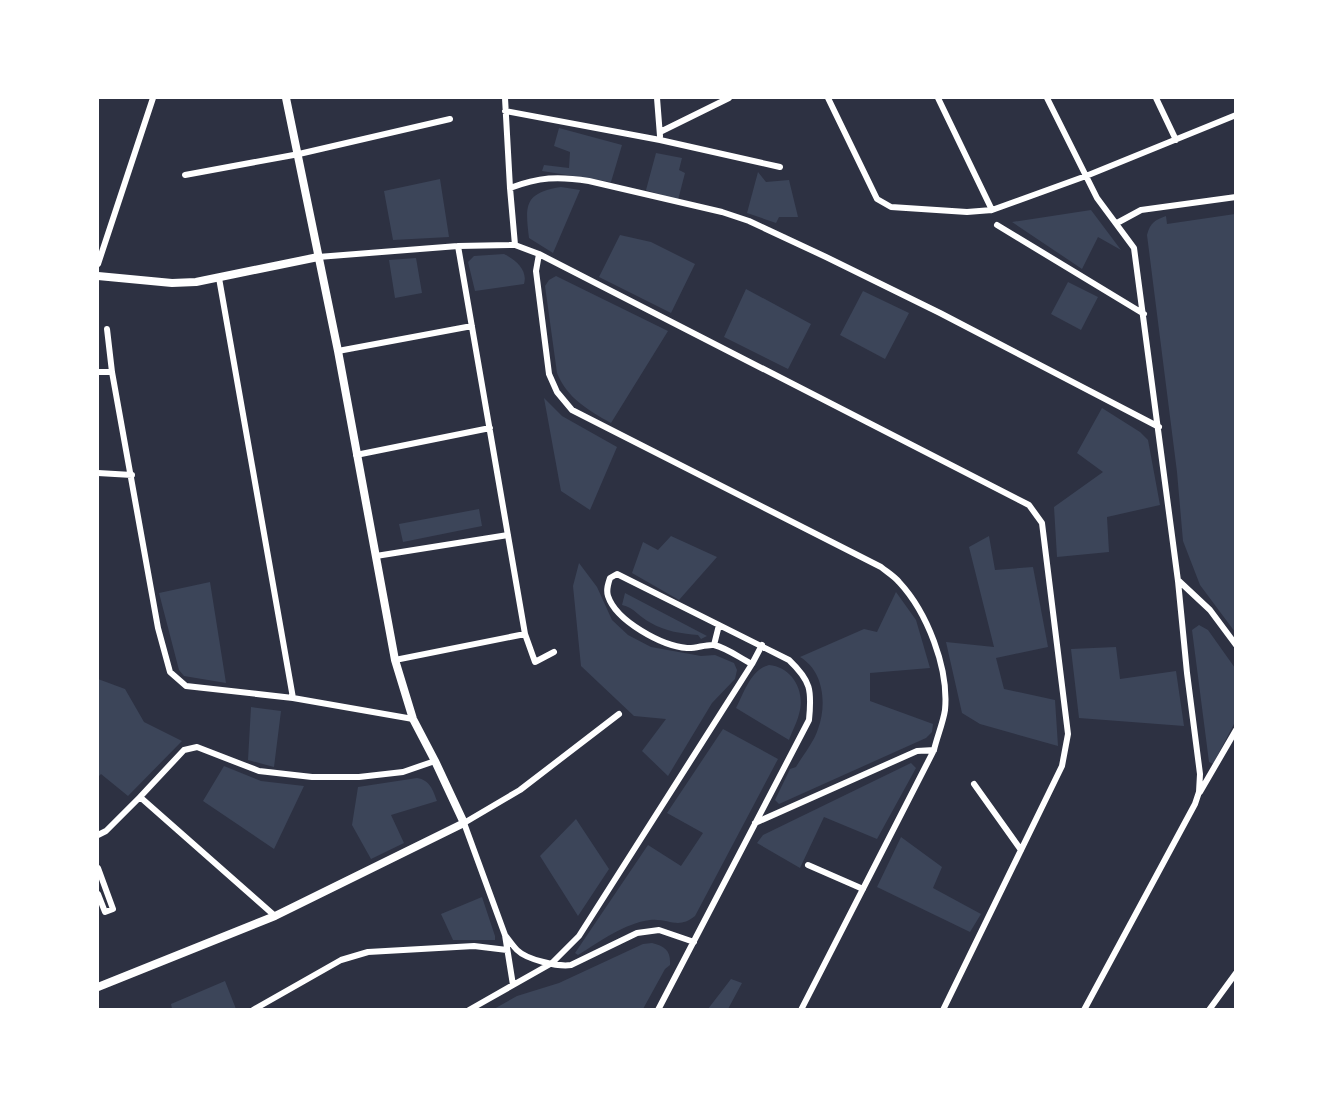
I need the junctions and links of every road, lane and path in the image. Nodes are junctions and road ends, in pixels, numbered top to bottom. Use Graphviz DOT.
graph roads {
  1 [pos="153,98"];
  2 [pos="286,98"];
  3 [pos="505,98"];
  4 [pos="657,98"];
  5 [pos="729,98"];
  6 [pos="828,98"];
  7 [pos="938,98"];
  8 [pos="1047,98"];
  9 [pos="1156,98"];
  10 [pos="505,111"];
  11 [pos="1236,115"];
  12 [pos="450,119"];
  13 [pos="660,132"];
  14 [pos="660,140"];
  15 [pos="1176,140"];
  16 [pos="298,154"];
  17 [pos="780,167"];
  18 [pos="185,175"];
  19 [pos="1086,176"];
  20 [pos="510,188"];
  21 [pos="1236,197"];
  22 [pos="992,210"];
  23 [pos="1117,223"];
  24 [pos="997,225"];
  25 [pos="515,245"];
  26 [pos="458,246"];
  27 [pos="539,254"];
  28 [pos="318,257"];
  29 [pos="98,264"];
  30 [pos="98,276"];
  31 [pos="219,278"];
  32 [pos="1143,314"];
  33 [pos="472,326"];
  34 [pos="107,329"];
  35 [pos="338,351"];
  36 [pos="98,372"];
  37 [pos="112,372"];
  38 [pos="1159,427"];
  39 [pos="490,428"];
  40 [pos="357,455"];
  41 [pos="98,473"];
  42 [pos="132,475"];
  43 [pos="508,535"];
  44 [pos="376,556"];
  45 [pos="1178,581"];
  46 [pos="719,625"];
  47 [pos="525,634"];
  48 [pos="714,645"];
  49 [pos="762,645"];
  50 [pos="1236,645"];
  51 [pos="554,652"];
  52 [pos="395,660"];
  53 [pos="752,664"];
  54 [pos="293,698"];
  55 [pos="619,714"];
  56 [pos="412,719"];
  57 [pos="1236,730"];
  58 [pos="934,750"];
  59 [pos="435,761"];
  60 [pos="974,784"];
  61 [pos="1199,792"];
  62 [pos="140,797"];
  63 [pos="464,823"];
  64 [pos="754,823"];
  65 [pos="98,835"];
  66 [pos="1021,850"];
  67 [pos="808,865"];
  68 [pos="98,868"];
  69 [pos="862,889"];
  70 [pos="98,894"];
  71 [pos="275,915"];
  72 [pos="505,935"];
  73 [pos="693,942"];
  74 [pos="507,950"];
  75 [pos="552,963"];
  76 [pos="1236,973"];
  77 [pos="513,986"];
  78 [pos="98,987"];
  79 [pos="253,1010"];
  80 [pos="469,1010"];
  81 [pos="658,1010"];
  82 [pos="801,1010"];
  83 [pos="943,1010"];
  84 [pos="1084,1010"];
  85 [pos="1209,1010"];
  1 -- 29 [label="street"];
  2 -- 16 [label="street"];
  3 -- 10 [label="street"];
  4 -- 13 [label="street"];
  5 -- 13 [label="street"];
  6 -- 22 [label="street"];
  7 -- 22 [label="street"];
  8 -- 19 [label="street"];
  9 -- 15 [label="street"];
  10 -- 14 [label="street"];
  10 -- 20 [label="street"];
  11 -- 15 [label="street"];
  12 -- 16 [label="street"];
  13 -- 14 [label="street"];
  14 -- 17 [label="street"];
  15 -- 19 [label="street"];
  16 -- 18 [label="street"];
  16 -- 28 [label="street"];
  19 -- 22 [label="street"];
  19 -- 23 [label="street"];
  20 -- 25 [label="street"];
  20 -- 38 [label="street"];
  21 -- 23 [label="street"];
  23 -- 32 [label="street"];
  24 -- 32 [label="street"];
  25 -- 26 [label="street"];
  25 -- 27 [label="street"];
  26 -- 28 [label="street"];
  26 -- 33 [label="street"];
  27 -- 58 [label="street"];
  27 -- 66 [label="street"];
  28 -- 31 [label="street"];
  28 -- 35 [label="street"];
  30 -- 31 [label="street"];
  31 -- 54 [label="street"];
  32 -- 38 [label="street"];
  33 -- 35 [label="street"];
  33 -- 39 [label="street"];
  34 -- 37 [label="street"];
  35 -- 40 [label="street"];
  36 -- 37 [label="street"];
  37 -- 42 [label="street"];
  38 -- 45 [label="street"];
  39 -- 40 [label="street"];
  39 -- 43 [label="street"];
  40 -- 44 [label="street"];
  41 -- 42 [label="street"];
  42 -- 54 [label="street"];
  43 -- 44 [label="street"];
  43 -- 47 [label="street"];
  44 -- 52 [label="street"];
  45 -- 50 [label="street"];
  45 -- 61 [label="street"];
  46 -- 48 [label="street"];
  46 -- 48 [label="street"];
  46 -- 49 [label="street"];
  47 -- 51 [label="street"];
  47 -- 52 [label="street"];
  48 -- 53 [label="street"];
  49 -- 53 [label="street"];
  49 -- 64 [label="street"];
  52 -- 56 [label="street"];
  53 -- 75 [label="street"];
  54 -- 56 [label="street"];
  55 -- 63 [label="street"];
  56 -- 59 [label="street"];
  57 -- 61 [label="street"];
  58 -- 64 [label="street"];
  58 -- 69 [label="street"];
  59 -- 62 [label="street"];
  59 -- 63 [label="street"];
  60 -- 66 [label="street"];
  61 -- 84 [label="street"];
  62 -- 65 [label="street"];
  62 -- 71 [label="street"];
  63 -- 71 [label="street"];
  63 -- 72 [label="street"];
  64 -- 73 [label="street"];
  66 -- 83 [label="street"];
  67 -- 69 [label="street"];
  68 -- 70 [label="street"];
  69 -- 82 [label="street"];
  71 -- 78 [label="street"];
  72 -- 74 [label="street"];
  72 -- 75 [label="street"];
  73 -- 75 [label="street"];
  73 -- 81 [label="street"];
  74 -- 77 [label="street"];
  74 -- 79 [label="street"];
  75 -- 77 [label="street"];
  76 -- 85 [label="street"];
  77 -- 80 [label="street"];
}
